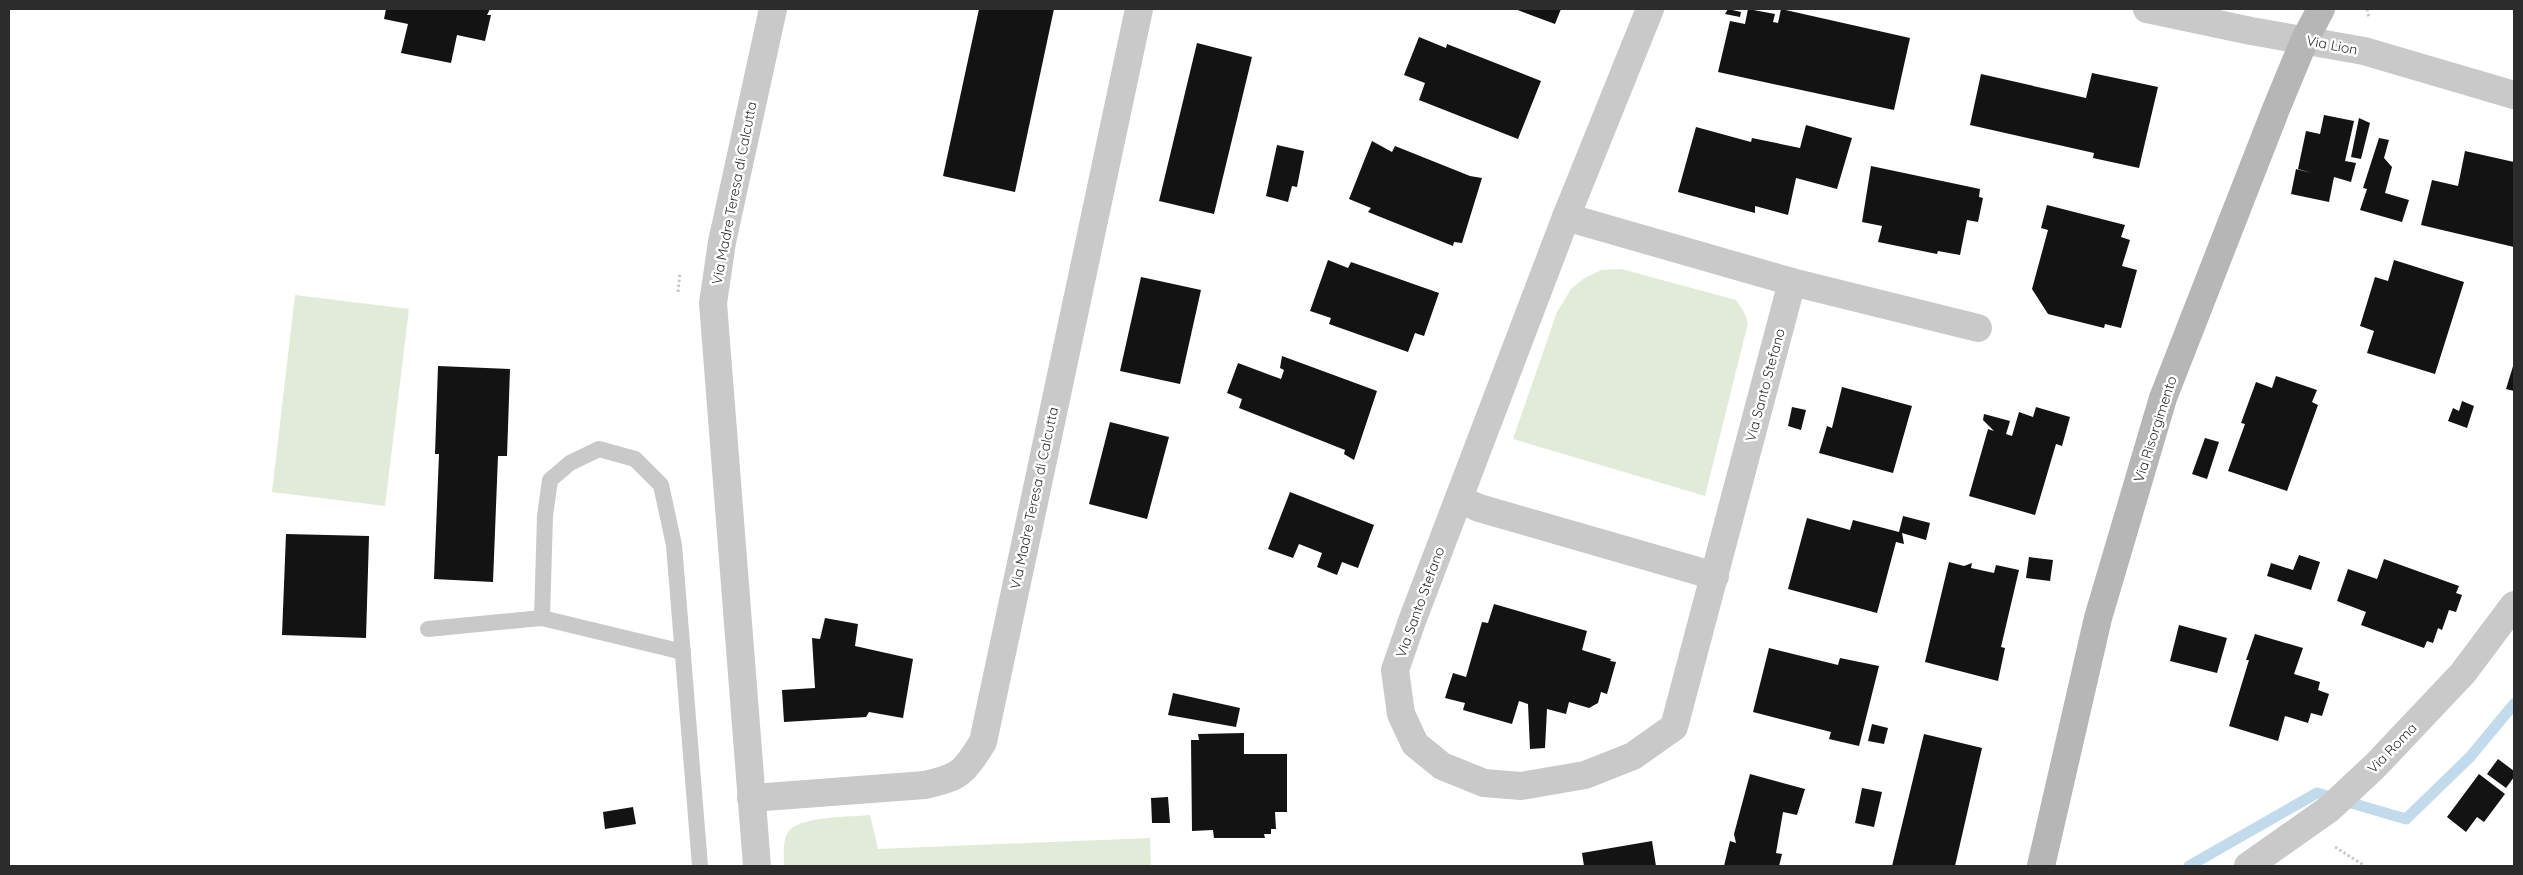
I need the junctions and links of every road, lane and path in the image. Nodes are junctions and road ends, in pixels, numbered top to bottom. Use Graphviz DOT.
graph roads {
  1 [pos="772,9"];
  2 [pos="1139,9"];
  3 [pos="1650,9"];
  4 [pos="2147,9"];
  5 [pos="2321,9"];
  6 [pos="2305,39"];
  7 [pos="2514,95"];
  8 [pos="1566,217"];
  9 [pos="1792,282"];
  10 [pos="1978,328"];
  11 [pos="1459,499"];
  12 [pos="1715,576"];
  13 [pos="2514,605"];
  14 [pos="542,618"];
  15 [pos="428,629"];
  16 [pos="683,652"];
  17 [pos="751,798"];
  18 [pos="700,866"];
  19 [pos="757,866"];
  20 [pos="2041,866"];
  21 [pos="2248,866"];
  1 -- 17 [label="street, Via Madre Teresa di Calcutta"];
  2 -- 17 [label="street, Via Madre Teresa di Calcutta"];
  3 -- 8 [label="street, Via Santo Stefano"];
  4 -- 6 [label="street, Via Lion"];
  5 -- 6 [label="main road, Via Risorgimento"];
  6 -- 7 [label="street, Via Lion"];
  6 -- 20 [label="main road, Via Risorgimento"];
  8 -- 9 [label="street"];
  8 -- 11 [label="street, Via Santo Stefano"];
  9 -- 10 [label="street"];
  9 -- 12 [label="street, Via Santo Stefano"];
  11 -- 12 [label="street"];
  11 -- 12 [label="street, Via Santo Stefano"];
  13 -- 21 [label="street, Via Roma"];
  14 -- 15 [label="lane"];
  14 -- 16 [label="lane"];
  14 -- 16 [label="lane"];
  16 -- 18 [label="lane"];
  17 -- 19 [label="street, Via Madre Teresa di Calcutta"];
}
